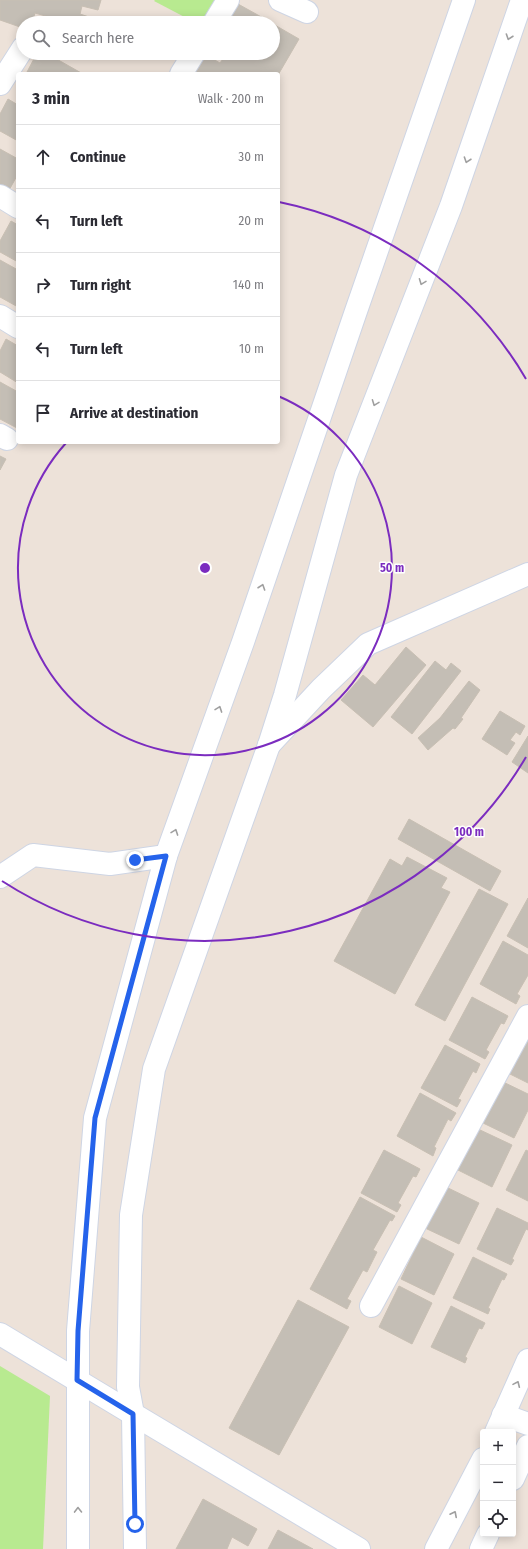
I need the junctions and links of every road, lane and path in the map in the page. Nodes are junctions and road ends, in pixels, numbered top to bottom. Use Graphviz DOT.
graph roads {
  1 [pos="228,0"];
  2 [pos="280,0"];
  3 [pos="464,0"];
  4 [pos="522,0"];
  5 [pos="307,12"];
  6 [pos="218,16"];
  7 [pos="18,60"];
  8 [pos="190,60"];
  9 [pos="182,72"];
  10 [pos="7,84"];
  11 [pos="0,196"];
  12 [pos="16,206"];
  13 [pos="0,316"];
  14 [pos="16,326"];
  15 [pos="528,574"];
  16 [pos="269,745"];
  17 [pos="166,856"];
  18 [pos="0,878"];
  19 [pos="528,1016"];
  20 [pos="371,1306"];
  21 [pos="0,1334"];
  22 [pos="528,1360"];
  23 [pos="77,1380"];
  24 [pos="133,1414"];
  25 [pos="499,1424"];
  26 [pos="528,1424"];
  27 [pos="528,1446"];
  28 [pos="480,1465"];
  29 [pos="516,1472"];
  30 [pos="487,1537"];
  31 [pos="78,1549"];
  32 [pos="135,1549"];
  33 [pos="359,1549"];
  34 [pos="436,1549"];
  35 [pos="481,1549"];
  1 -- 6 [label="street"];
  2 -- 5 [label="street"];
  17 -- 3 [label="street, one-way"];
  4 -- 16 [label="street, one-way"];
  7 -- 10 [label="street"];
  8 -- 9 [label="street"];
  11 -- 12 [label="street"];
  13 -- 14 [label="street"];
  15 -- 16 [label="street"];
  16 -- 24 [label="street"];
  17 -- 18 [label="street"];
  17 -- 23 [label="street"];
  19 -- 20 [label="street"];
  21 -- 23 [label="street"];
  25 -- 22 [label="street, one-way"];
  23 -- 24 [label="street"];
  31 -- 23 [label="street, one-way"];
  24 -- 32 [label="street"];
  24 -- 33 [label="street"];
  25 -- 26 [label="street"];
  27 -- 29 [label="street"];
  34 -- 28 [label="street, one-way"];
  30 -- 35 [label="street"];
}
